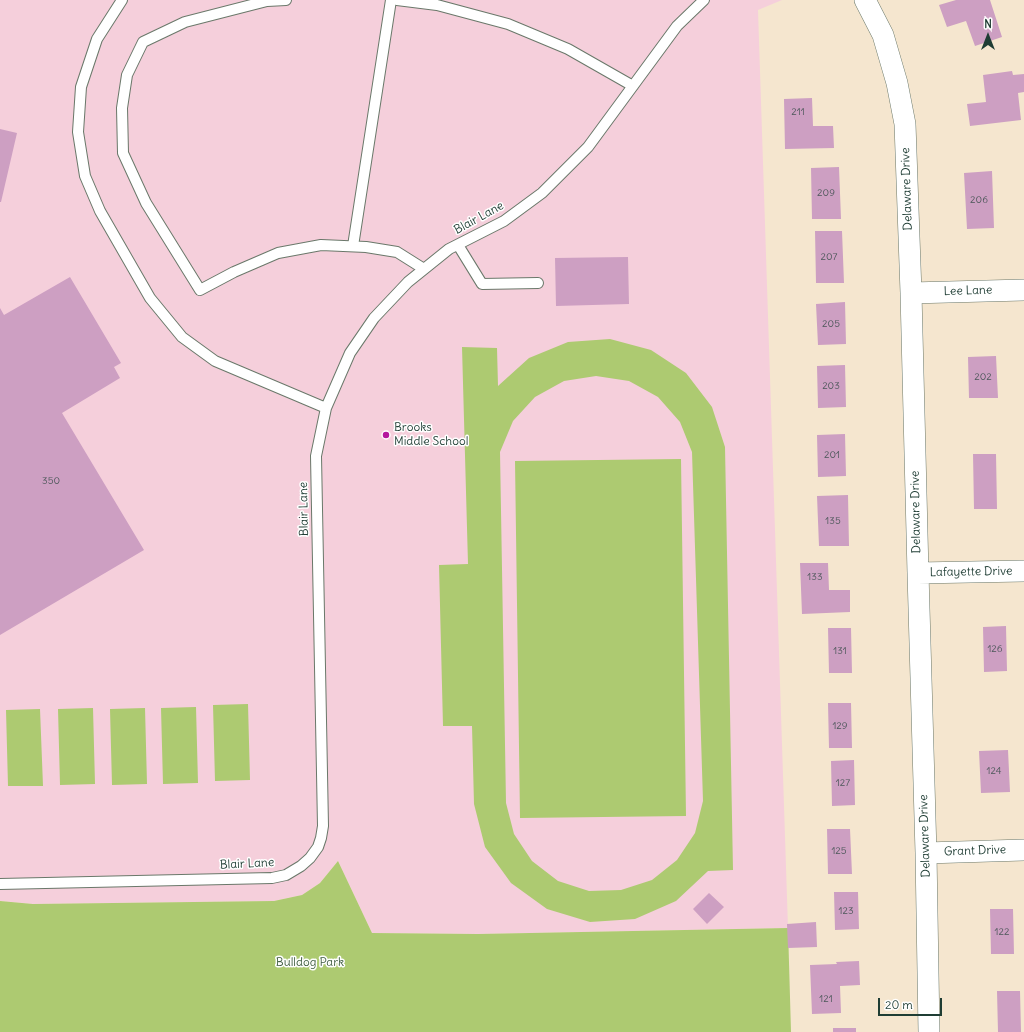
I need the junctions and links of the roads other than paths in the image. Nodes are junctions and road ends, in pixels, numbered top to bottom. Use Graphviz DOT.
graph roads {
  1 [pos="122,0"];
  2 [pos="286,0"];
  3 [pos="390,0"];
  4 [pos="397,0"];
  5 [pos="704,0"];
  6 [pos="865,0"];
  7 [pos="632,86"];
  8 [pos="458,245"];
  9 [pos="353,246"];
  10 [pos="424,269"];
  11 [pos="538,283"];
  12 [pos="1024,290"];
  13 [pos="911,293"];
  14 [pos="326,408"];
  15 [pos="1024,570"];
  16 [pos="918,573"];
  17 [pos="1024,850"];
  18 [pos="926,853"];
  19 [pos="0,884"];
  20 [pos="930,1032"];
  1 -- 14 [label="lane"];
  2 -- 9 [label="lane"];
  3 -- 9 [label="lane"];
  4 -- 7 [label="lane"];
  5 -- 7 [label="lane, Blair Lane"];
  6 -- 13 [label="street, Delaware Drive"];
  7 -- 8 [label="lane, Blair Lane"];
  8 -- 10 [label="lane, Blair Lane"];
  8 -- 11 [label="lane"];
  9 -- 10 [label="lane"];
  10 -- 14 [label="lane, Blair Lane"];
  12 -- 13 [label="street, Lee Lane"];
  13 -- 16 [label="street, Delaware Drive"];
  14 -- 19 [label="lane, Blair Lane"];
  15 -- 16 [label="street, Lafayette Drive"];
  16 -- 18 [label="street, Delaware Drive"];
  17 -- 18 [label="street, Grant Drive"];
  18 -- 20 [label="street, Delaware Drive"];
}
